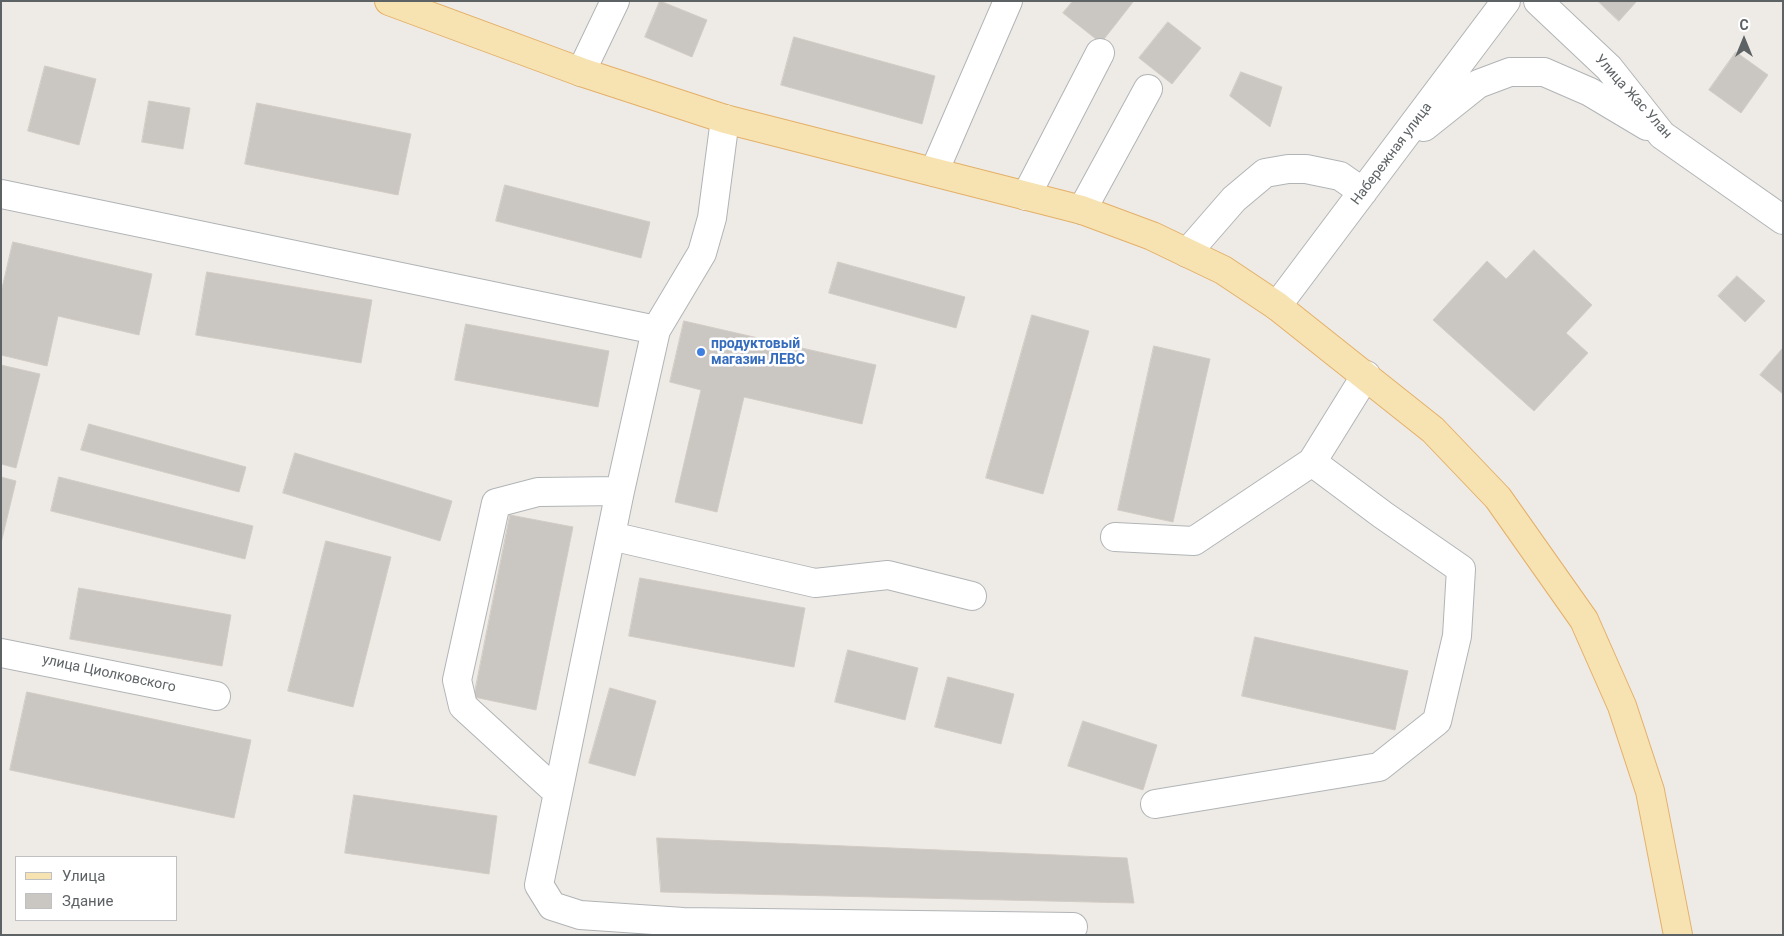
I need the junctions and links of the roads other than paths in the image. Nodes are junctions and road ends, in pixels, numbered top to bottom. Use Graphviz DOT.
graph roads {
  1 [pos="389,1"];
  2 [pos="615,1"];
  3 [pos="1008,1"];
  4 [pos="1506,1"];
  5 [pos="1538,1"];
  6 [pos="1100,53"];
  7 [pos="581,72"];
  8 [pos="1148,89"];
  9 [pos="725,119"];
  10 [pos="1662,135"];
  11 [pos="1395,150"];
  12 [pos="934,172"];
  13 [pos="1363,192"];
  14 [pos="1,194"];
  15 [pos="1026,196"];
  16 [pos="1082,210"];
  17 [pos="1783,220"];
  18 [pos="1187,253"];
  19 [pos="1278,306"];
  20 [pos="656,330"];
  21 [pos="1366,375"];
  22 [pos="1312,462"];
  23 [pos="620,491"];
  24 [pos="610,536"];
  25 [pos="1115,537"];
  26 [pos="972,596"];
  27 [pos="1,653"];
  28 [pos="216,696"];
  29 [pos="557,792"];
  30 [pos="1155,804"];
  31 [pos="1074,927"];
  32 [pos="1678,935"];
  1 -- 7 [label="main road"];
  2 -- 7 [label="street"];
  3 -- 12 [label="street"];
  4 -- 11 [label="street, Набережная улица"];
  5 -- 10 [label="street, Улица Жас Улан"];
  6 -- 15 [label="street"];
  7 -- 9 [label="main road"];
  8 -- 16 [label="street"];
  9 -- 12 [label="main road"];
  9 -- 20 [label="street"];
  10 -- 11 [label="street"];
  10 -- 17 [label="street, Улица Жас Улан"];
  11 -- 13 [label="street, Набережная улица"];
  12 -- 15 [label="main road"];
  13 -- 18 [label="street"];
  13 -- 19 [label="street, Набережная улица"];
  14 -- 20 [label="street"];
  15 -- 16 [label="main road"];
  16 -- 18 [label="main road"];
  18 -- 19 [label="main road"];
  19 -- 21 [label="main road"];
  20 -- 23 [label="street"];
  21 -- 22 [label="street"];
  21 -- 32 [label="main road"];
  22 -- 25 [label="street"];
  22 -- 30 [label="street"];
  23 -- 24 [label="street"];
  23 -- 29 [label="street"];
  24 -- 26 [label="street"];
  24 -- 29 [label="street"];
  27 -- 28 [label="street, улица Циолковского"];
  29 -- 31 [label="street"];
}
